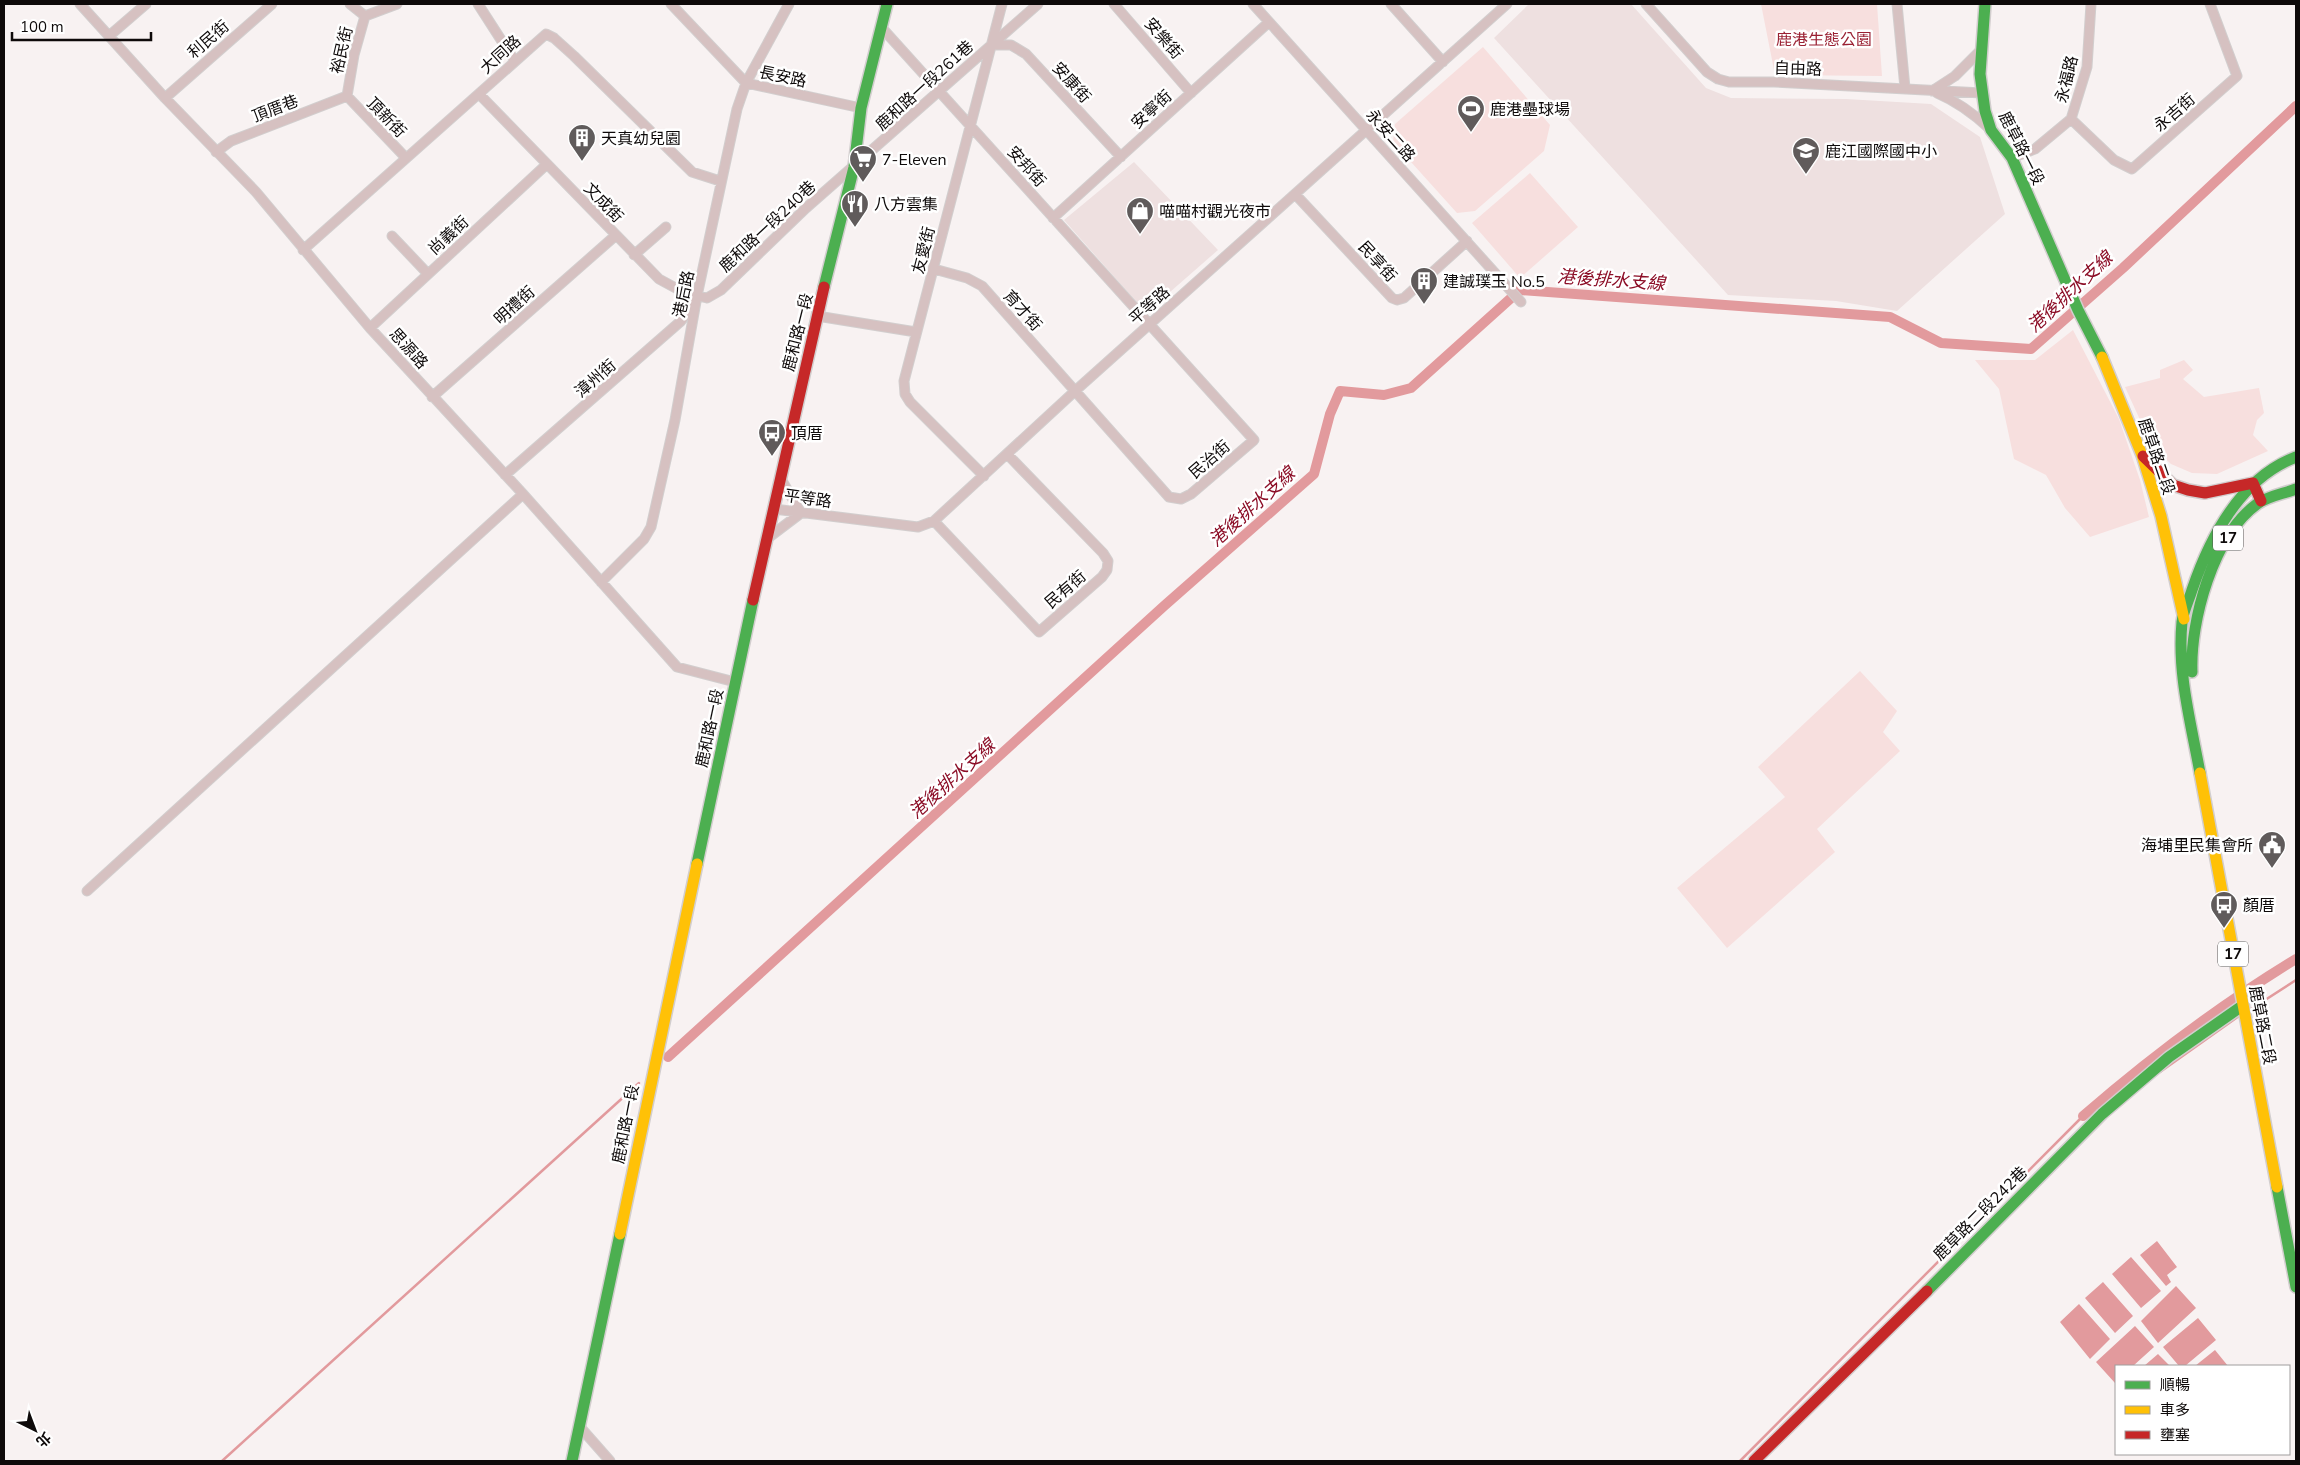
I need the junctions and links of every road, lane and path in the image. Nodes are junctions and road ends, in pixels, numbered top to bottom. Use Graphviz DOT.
graph roads {
  1 [pos="80,4"];
  2 [pos="146,4"];
  3 [pos="272,4"];
  4 [pos="350,4"];
  5 [pos="396,4"];
  6 [pos="478,4"];
  7 [pos="671,4"];
  8 [pos="789,4"];
  9 [pos="887,4"];
  10 [pos="1002,4"];
  11 [pos="1038,4"];
  12 [pos="1114,4"];
  13 [pos="1253,4"];
  14 [pos="1391,4"];
  15 [pos="1507,4"];
  16 [pos="1646,4"];
  17 [pos="1897,4"];
  18 [pos="1985,4"];
  19 [pos="2091,4"];
  20 [pos="2210,4"];
  21 [pos="365,16"];
  22 [pos="1269,22"];
  23 [pos="882,28"];
  24 [pos="109,36"];
  25 [pos="992,45"];
  26 [pos="1981,50"];
  27 [pos="514,60"];
  28 [pos="1443,62"];
  29 [pos="746,83"];
  30 [pos="1905,88"];
  31 [pos="939,91"];
  32 [pos="1932,91"];
  33 [pos="1191,93"];
  34 [pos="1982,93"];
  35 [pos="479,94"];
  36 [pos="347,96"];
  37 [pos="165,98"];
  38 [pos="861,108"];
  39 [pos="2071,119"];
  40 [pos="969,124"];
  41 [pos="1366,130"];
  42 [pos="1992,130"];
  43 [pos="216,152"];
  44 [pos="1120,157"];
  45 [pos="406,158"];
  46 [pos="2012,158"];
  47 [pos="547,164"];
  48 [pos="854,167"];
  49 [pos="720,181"];
  50 [pos="1295,194"];
  51 [pos="1053,218"];
  52 [pos="666,227"];
  53 [pos="392,236"];
  54 [pos="615,236"];
  55 [pos="1467,241"];
  56 [pos="303,250"];
  57 [pos="634,255"];
  58 [pos="934,269"];
  59 [pos="428,274"];
  60 [pos="697,296"];
  61 [pos="1521,302"];
  62 [pos="2076,305"];
  63 [pos="817,316"];
  64 [pos="1149,325"];
  65 [pos="370,328"];
  66 [pos="916,332"];
  67 [pos="1075,391"];
  68 [pos="432,397"];
  69 [pos="1008,455"];
  70 [pos="2142,456"];
  71 [pos="2296,457"];
  72 [pos="505,475"];
  73 [pos="984,476"];
  74 [pos="781,479"];
  75 [pos="2253,483"];
  76 [pos="2296,489"];
  77 [pos="523,494"];
  78 [pos="2262,500"];
  79 [pos="774,509"];
  80 [pos="801,513"];
  81 [pos="934,521"];
  82 [pos="768,538"];
  83 [pos="601,582"];
  84 [pos="2196,618"];
  85 [pos="2182,620"];
  86 [pos="735,682"];
  87 [pos="87,891"];
  88 [pos="2242,1006"];
  89 [pos="2296,1239"];
  90 [pos="2296,1287"];
  91 [pos="580,1427"];
  92 [pos="572,1461"];
  93 [pos="610,1461"];
  94 [pos="1754,1461"];
  1 -- 24 [label="street, 思源路"];
  2 -- 24 [label="street"];
  3 -- 37 [label="street, 利民街"];
  4 -- 21 [label="street"];
  5 -- 21 [label="street, 裕民街"];
  6 -- 27 [label="street"];
  7 -- 29 [label="street, 長安路"];
  8 -- 29 [label="street, 港后路"];
  9 -- 23 [label="main road, 鹿和路一段"];
  10 -- 25 [label="street, 友愛街"];
  11 -- 25 [label="street, 鹿和路一段261巷"];
  12 -- 33 [label="street, 安樂街"];
  13 -- 22 [label="street, 永安二路"];
  14 -- 28 [label="street"];
  15 -- 28 [label="street, 平等路"];
  16 -- 30 [label="street, 自由路"];
  17 -- 30 [label="street"];
  18 -- 26 [label="main road, 鹿草路一段"];
  19 -- 39 [label="street, 永福路"];
  20 -- 39 [label="street, 永吉街"];
  21 -- 36 [label="street, 裕民街"];
  22 -- 33 [label="street, 安寧街"];
  22 -- 41 [label="street, 永安二路"];
  23 -- 31 [label="street, 安邦街"];
  23 -- 38 [label="main road, 鹿和路一段"];
  24 -- 37 [label="street, 思源路"];
  25 -- 31 [label="street, 鹿和路一段261巷"];
  25 -- 40 [label="street, 友愛街"];
  25 -- 44 [label="street, 安康街"];
  26 -- 32 [label="street"];
  26 -- 34 [label="main road, 鹿草路一段"];
  27 -- 35 [label="street, 大同路"];
  27 -- 49 [label="street, 大同路"];
  28 -- 41 [label="street, 平等路"];
  29 -- 38 [label="street, 長安路"];
  29 -- 49 [label="street, 港后路"];
  30 -- 32 [label="street, 自由路"];
  31 -- 40 [label="street, 安邦街"];
  31 -- 48 [label="street, 鹿和路一段261巷"];
  32 -- 34 [label="street, 自由路"];
  32 -- 42 [label="street"];
  33 -- 44 [label="street, 安寧街"];
  34 -- 42 [label="main road, 鹿草路一段"];
  35 -- 45 [label="street, 大同路"];
  35 -- 47 [label="street, 文成街"];
  36 -- 43 [label="street, 頂厝巷"];
  36 -- 45 [label="street, 頂新街"];
  37 -- 43 [label="street, 思源路"];
  38 -- 48 [label="main road, 鹿和路一段"];
  39 -- 46 [label="street, 永福路"];
  40 -- 51 [label="street, 安邦街"];
  40 -- 58 [label="street, 友愛街"];
  41 -- 50 [label="street, 平等路"];
  41 -- 55 [label="street, 永安二路"];
  42 -- 46 [label="main road, 鹿草路一段"];
  43 -- 56 [label="street, 思源路"];
  44 -- 51 [label="street, 安寧街"];
  45 -- 56 [label="street, 大同路"];
  46 -- 62 [label="main road, 鹿草路一段"];
  47 -- 54 [label="street, 文成街"];
  47 -- 59 [label="street, 尚義街"];
  48 -- 60 [label="street, 鹿和路一段240巷"];
  48 -- 63 [label="main road, 鹿和路一段"];
  49 -- 60 [label="street, 港后路"];
  50 -- 55 [label="street, 民享街"];
  50 -- 64 [label="street, 平等路"];
  51 -- 64 [label="street, 安邦街"];
  52 -- 57 [label="street"];
  53 -- 59 [label="street"];
  54 -- 57 [label="street, 文成街"];
  54 -- 68 [label="street, 明禮街"];
  55 -- 61 [label="street, 永安二路"];
  56 -- 65 [label="street, 思源路"];
  57 -- 60 [label="street, 文成街"];
  58 -- 66 [label="street, 友愛街"];
  58 -- 67 [label="street, 育才街"];
  59 -- 65 [label="street, 尚義街"];
  60 -- 72 [label="street, 漳州街"];
  60 -- 83 [label="street, 港后路"];
  62 -- 70 [label="main road, 鹿草路二段"];
  63 -- 66 [label="street"];
  63 -- 74 [label="main road, 鹿和路一段"];
  64 -- 67 [label="street, 平等路"];
  64 -- 67 [label="street, 民治街"];
  65 -- 68 [label="street, 思源路"];
  66 -- 73 [label="street, 友愛街"];
  67 -- 69 [label="street, 平等路"];
  68 -- 72 [label="street, 思源路"];
  69 -- 73 [label="street, 平等路"];
  69 -- 81 [label="street, 民有街"];
  70 -- 75 [label="main road"];
  70 -- 85 [label="main road, 鹿草路二段"];
  71 -- 75 [label="main road, 17"];
  72 -- 77 [label="street, 思源路"];
  73 -- 81 [label="street, 平等路"];
  74 -- 79 [label="main road, 鹿和路一段"];
  74 -- 80 [label="street"];
  75 -- 78 [label="main road"];
  75 -- 85 [label="main road, 17"];
  76 -- 78 [label="main road, 17"];
  77 -- 83 [label="street, 思源路"];
  77 -- 87 [label="street"];
  78 -- 84 [label="main road, 17"];
  79 -- 80 [label="street, 平等路"];
  79 -- 82 [label="main road, 鹿和路一段"];
  80 -- 81 [label="street, 平等路"];
  80 -- 82 [label="street"];
  82 -- 86 [label="main road, 鹿和路一段"];
  83 -- 86 [label="street, 思源路"];
  84 -- 85 [label="main road"];
  84 -- 89 [label="main road, 鹿草路二段 / 17"];
  85 -- 88 [label="main road, 鹿草路二段 / 17"];
  86 -- 91 [label="main road, 鹿和路一段"];
  88 -- 90 [label="main road, 鹿草路二段 / 17"];
  88 -- 94 [label="main road, 鹿草路二段242巷"];
  91 -- 92 [label="main road, 鹿和路一段"];
  91 -- 93 [label="street"];
}
